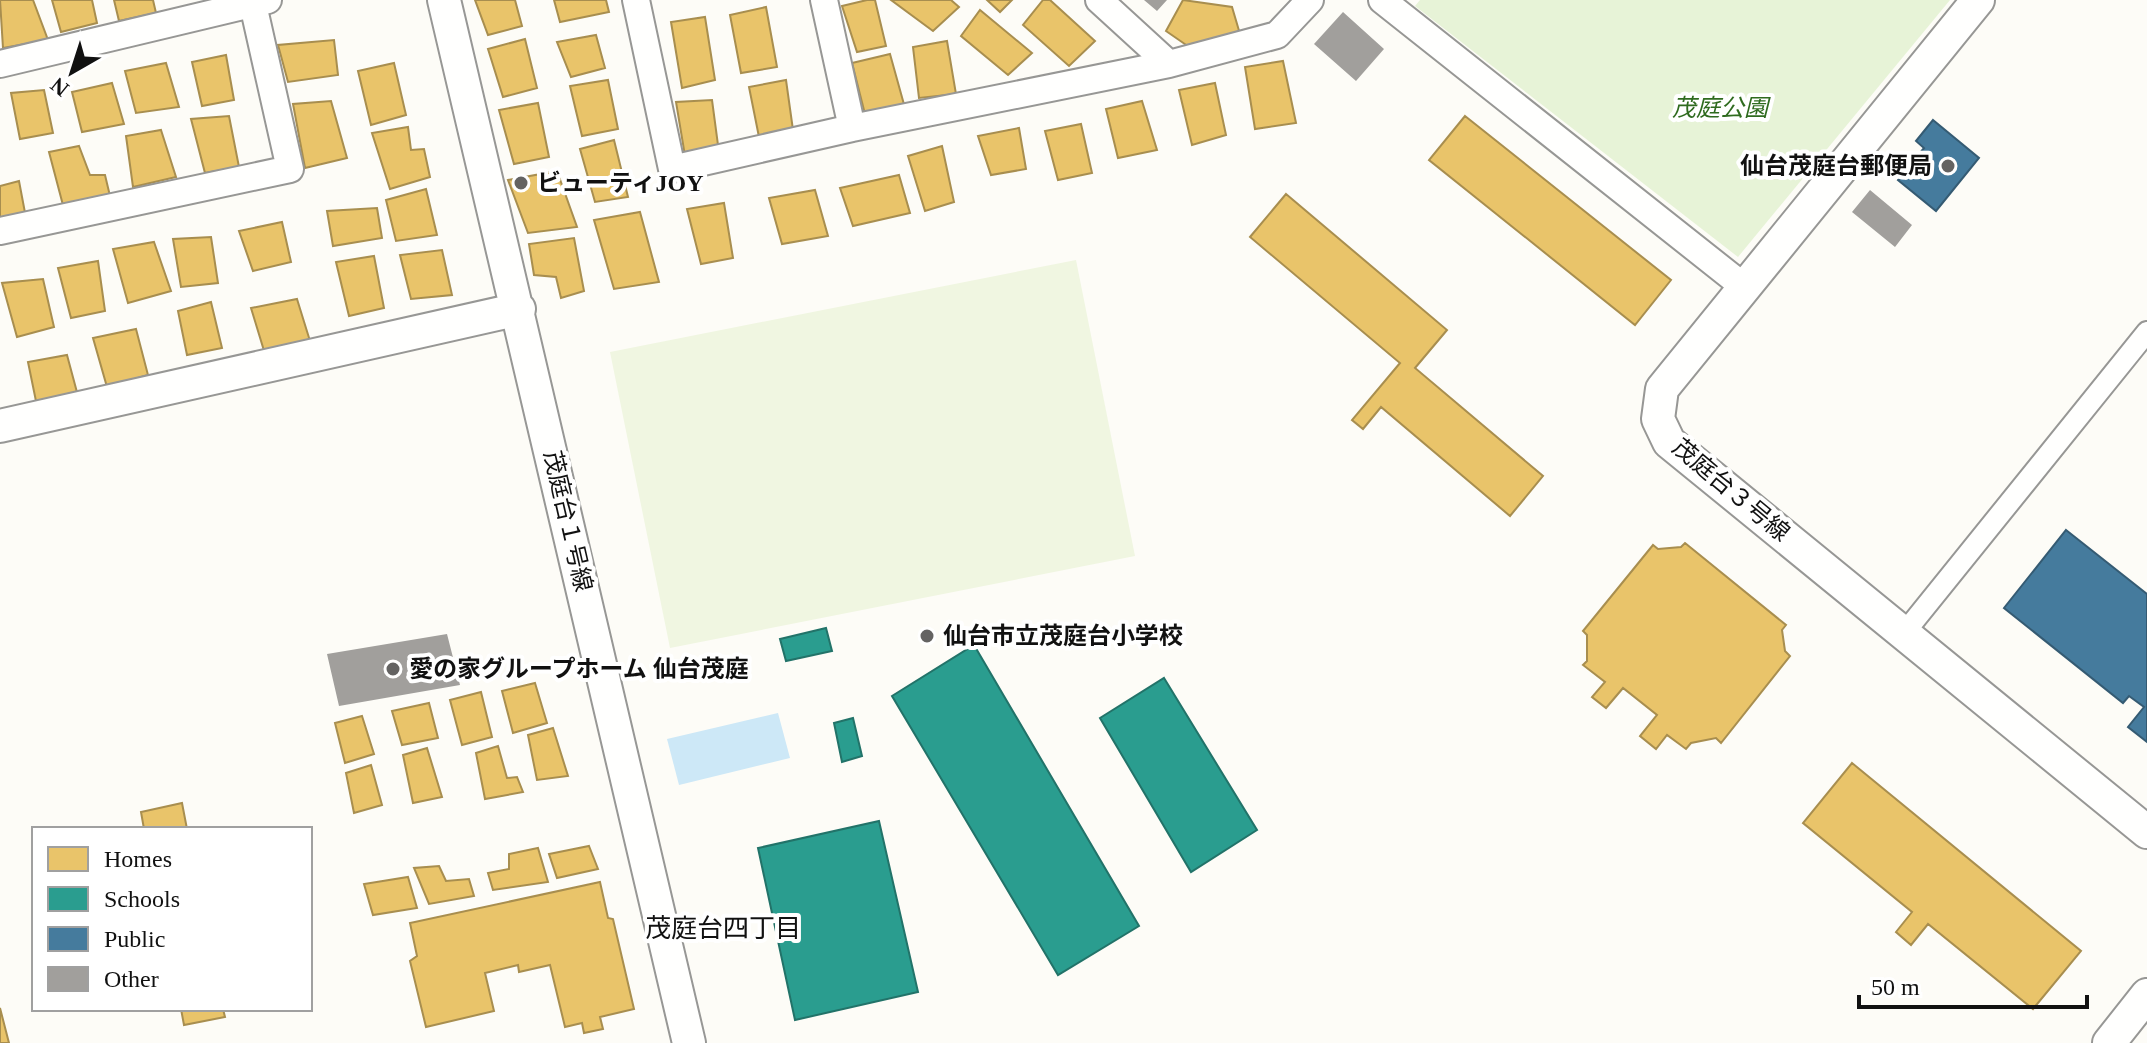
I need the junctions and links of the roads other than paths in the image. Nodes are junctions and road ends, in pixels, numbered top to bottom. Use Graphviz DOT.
graph roads {
  1 [pos="444,0"];
  2 [pos="636,0"];
  3 [pos="824,0"];
  4 [pos="1099,0"];
  5 [pos="1310,0"];
  6 [pos="1382,0"];
  7 [pos="1978,0"];
  8 [pos="258,1"];
  9 [pos="0,64"];
  10 [pos="1169,64"];
  11 [pos="852,128"];
  12 [pos="0,231"];
  13 [pos="1743,286"];
  14 [pos="519,309"];
  15 [pos="2147,332"];
  16 [pos="0,426"];
  17 [pos="1905,632"];
  18 [pos="2147,832"];
  19 [pos="2147,995"];
  20 [pos="689,1043"];
  21 [pos="2109,1043"];
  1 -- 14 [label="street, 茂庭台１号線"];
  2 -- 11 [label="street"];
  3 -- 11 [label="street"];
  4 -- 10 [label="street"];
  5 -- 10 [label="street"];
  6 -- 13 [label="street"];
  7 -- 13 [label="street, 茂庭台３号線"];
  8 -- 9 [label="street"];
  8 -- 12 [label="street"];
  10 -- 11 [label="street"];
  13 -- 17 [label="street, 茂庭台３号線"];
  14 -- 16 [label="street"];
  14 -- 20 [label="street, 茂庭台１号線"];
  15 -- 17 [label="street"];
  17 -- 18 [label="street, 茂庭台３号線"];
  19 -- 21 [label="street"];
}
